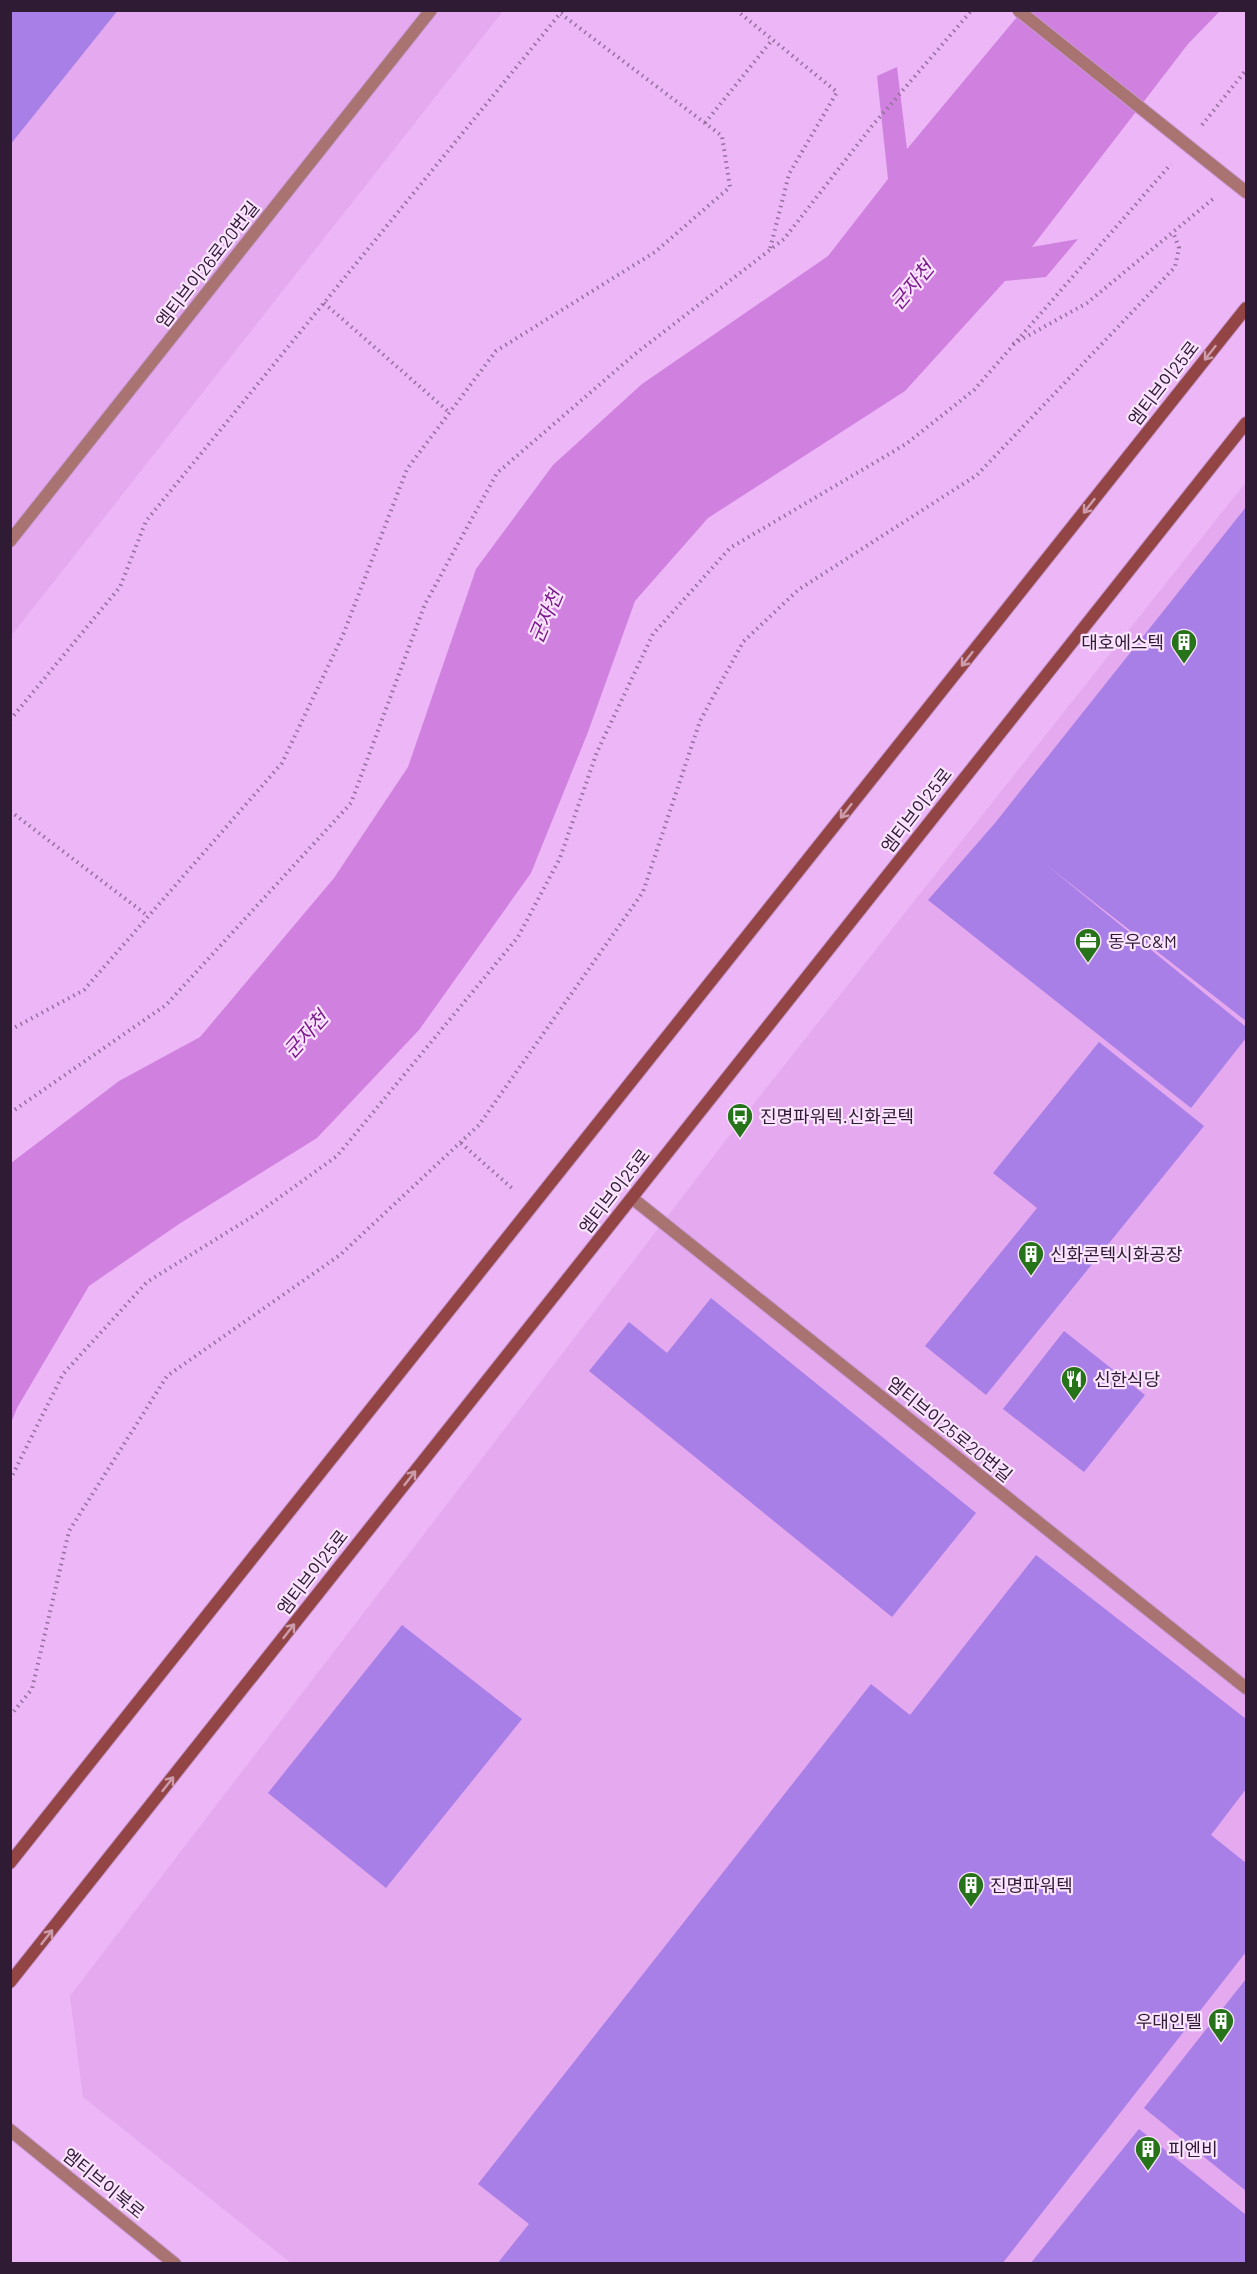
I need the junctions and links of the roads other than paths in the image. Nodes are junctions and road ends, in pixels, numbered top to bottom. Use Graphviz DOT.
graph roads {
  1 [pos="431,10"];
  2 [pos="1018,10"];
  3 [pos="1246,192"];
  4 [pos="1246,308"];
  5 [pos="1246,423"];
  6 [pos="10,540"];
  7 [pos="632,1198"];
  8 [pos="1246,1688"];
  9 [pos="10,1863"];
  10 [pos="10,1982"];
  11 [pos="10,2130"];
  12 [pos="175,2264"];
  1 -- 6 [label="street, 엠티브이26로20번길"];
  2 -- 3 [label="street, bridge"];
  4 -- 9 [label="main road, 엠티브이25로, one-way"];
  5 -- 7 [label="main road, 엠티브이25로"];
  7 -- 8 [label="street, 엠티브이25로20번길"];
  10 -- 7 [label="main road, 엠티브이25로, one-way"];
  11 -- 12 [label="street, 엠티브이북로"];
}
